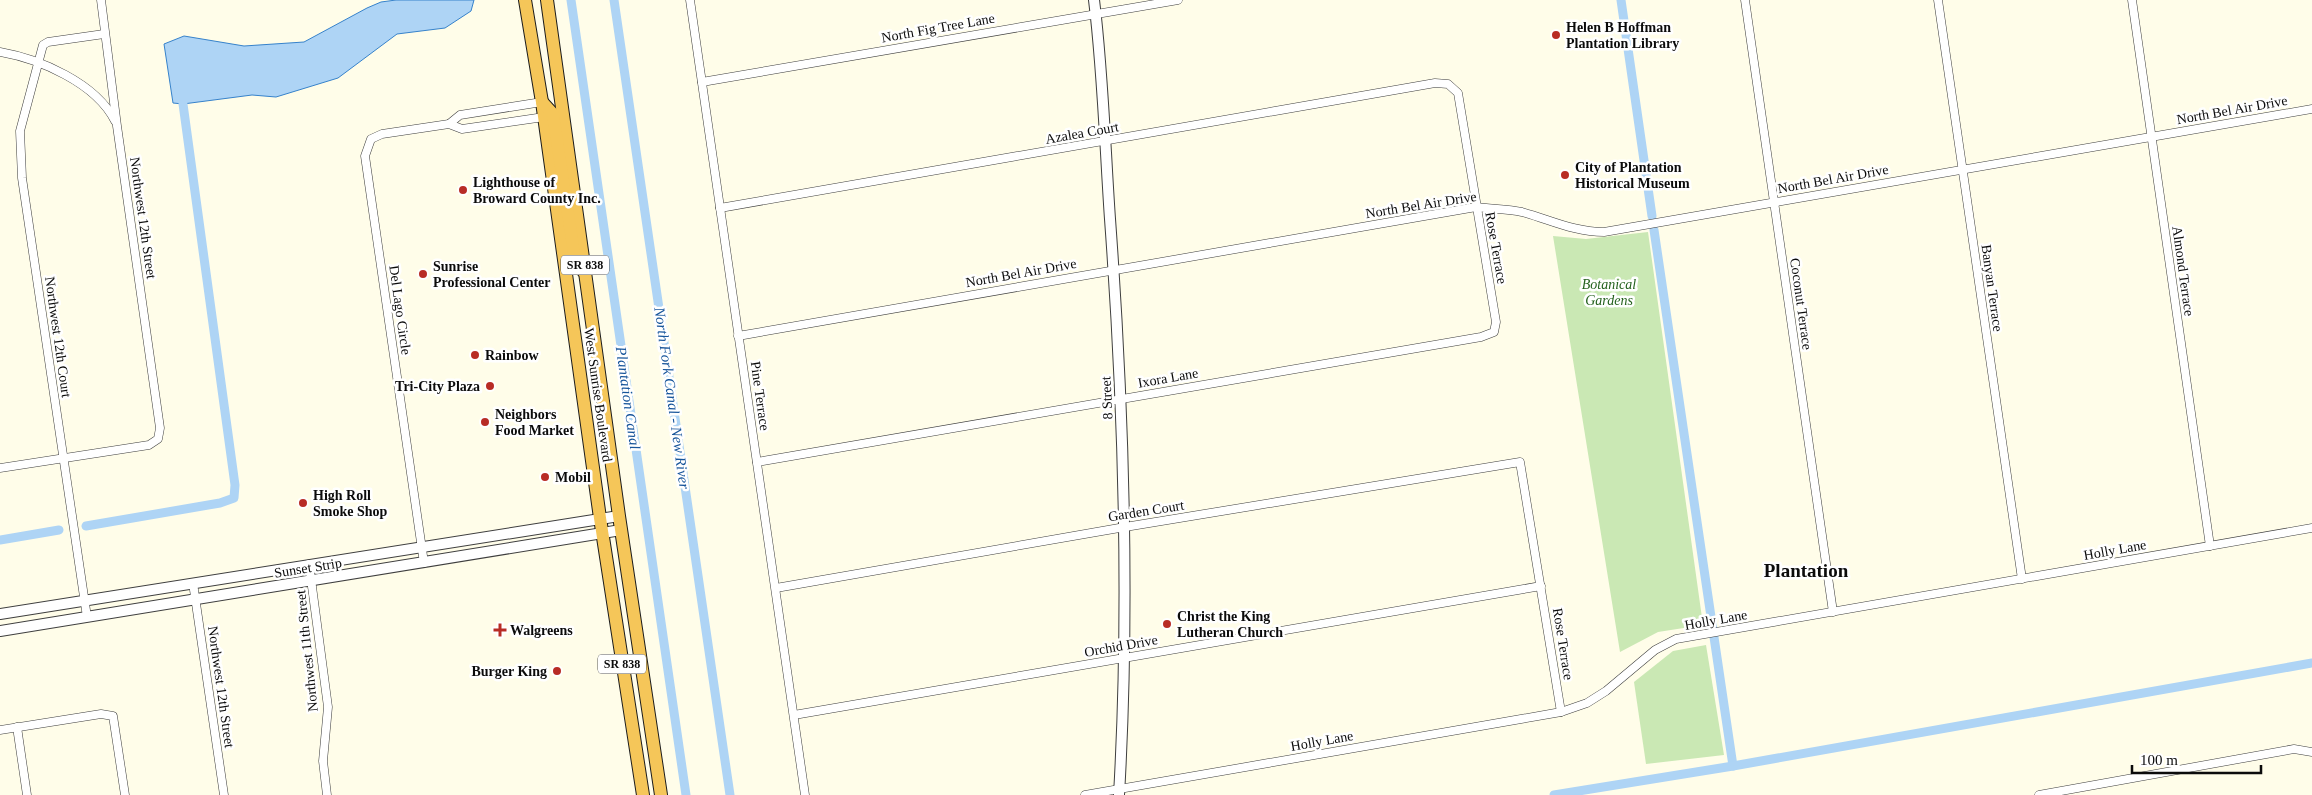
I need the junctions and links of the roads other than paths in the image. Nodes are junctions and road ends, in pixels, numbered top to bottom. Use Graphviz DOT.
graph roads {
  1 [pos="101,0"];
  2 [pos="547,0"];
  3 [pos="690,0"];
  4 [pos="1094,0"];
  5 [pos="1178,0"];
  6 [pos="1745,0"];
  7 [pos="1938,0"];
  8 [pos="2132,0"];
  9 [pos="525,3"];
  10 [pos="1096,13"];
  11 [pos="104,34"];
  12 [pos="0,52"];
  13 [pos="40,62"];
  14 [pos="702,82"];
  15 [pos="1448,84"];
  16 [pos="560,96"];
  17 [pos="542,102"];
  18 [pos="2312,109"];
  19 [pos="544,117"];
  20 [pos="449,124"];
  21 [pos="117,126"];
  22 [pos="2152,137"];
  23 [pos="1105,141"];
  24 [pos="1962,170"];
  25 [pos="1774,202"];
  26 [pos="1476,207"];
  27 [pos="720,208"];
  28 [pos="1114,270"];
  29 [pos="587,277"];
  30 [pos="1494,332"];
  31 [pos="738,336"];
  32 [pos="1121,398"];
  33 [pos="64,458"];
  34 [pos="757,462"];
  35 [pos="1520,462"];
  36 [pos="0,468"];
  37 [pos="619,516"];
  38 [pos="600,518"];
  39 [pos="1125,527"];
  40 [pos="2312,528"];
  41 [pos="621,530"];
  42 [pos="602,533"];
  43 [pos="2210,546"];
  44 [pos="422,547"];
  45 [pos="424,563"];
  46 [pos="310,564"];
  47 [pos="2022,579"];
  48 [pos="312,581"];
  49 [pos="193,583"];
  50 [pos="1540,586"];
  51 [pos="776,588"];
  52 [pos="84,600"];
  53 [pos="196,600"];
  54 [pos="1833,612"];
  55 [pos="0,614"];
  56 [pos="87,617"];
  57 [pos="0,630"];
  58 [pos="1125,658"];
  59 [pos="1561,712"];
  60 [pos="794,715"];
  61 [pos="17,727"];
  62 [pos="0,730"];
  63 [pos="2312,752"];
  64 [pos="1120,792"];
  65 [pos="27,795"];
  66 [pos="125,795"];
  67 [pos="224,795"];
  68 [pos="327,795"];
  69 [pos="643,795"];
  70 [pos="660,795"];
  71 [pos="805,795"];
  72 [pos="1085,795"];
  73 [pos="2039,795"];
  1 -- 11 [label="street, Northwest 12th Street"];
  2 -- 16 [label="highway, West Sunrise Boulevard / SR 838"];
  3 -- 14 [label="street, Pine Terrace"];
  4 -- 10 [label="street, 8 Street"];
  5 -- 10 [label="street, North Fig Tree Lane"];
  6 -- 25 [label="street, Coconut Terrace"];
  7 -- 24 [label="street, Banyan Terrace"];
  8 -- 22 [label="street, Almond Terrace"];
  9 -- 16 [label="highway"];
  9 -- 17 [label="highway, West Sunrise Boulevard / SR 838"];
  10 -- 14 [label="street, North Fig Tree Lane"];
  10 -- 23 [label="street, 8 Street"];
  11 -- 13 [label="street, Northwest 12th Court"];
  11 -- 21 [label="street, Northwest 12th Street"];
  12 -- 13 [label="street"];
  13 -- 21 [label="street"];
  13 -- 33 [label="street, Northwest 12th Court"];
  14 -- 27 [label="street, Pine Terrace"];
  15 -- 23 [label="street, Azalea Court"];
  15 -- 26 [label="street, Rose Terrace"];
  16 -- 29 [label="highway, West Sunrise Boulevard / SR 838"];
  17 -- 19 [label="highway, West Sunrise Boulevard / SR 838"];
  17 -- 20 [label="street, Del Lago Circle"];
  17 -- 29 [label="highway"];
  18 -- 22 [label="street, North Bel Air Drive"];
  19 -- 20 [label="street, Del Lago Circle"];
  19 -- 38 [label="highway, West Sunrise Boulevard / SR 838"];
  20 -- 44 [label="street, Del Lago Circle"];
  21 -- 33 [label="street, Northwest 12th Street"];
  22 -- 24 [label="street, North Bel Air Drive"];
  22 -- 43 [label="street, Almond Terrace"];
  23 -- 27 [label="street, Azalea Court"];
  23 -- 28 [label="street, 8 Street"];
  24 -- 25 [label="street, North Bel Air Drive"];
  24 -- 47 [label="street, Banyan Terrace"];
  25 -- 26 [label="street, North Bel Air Drive"];
  25 -- 54 [label="street, Coconut Terrace"];
  26 -- 28 [label="street, North Bel Air Drive"];
  26 -- 30 [label="street, Rose Terrace"];
  27 -- 31 [label="street, Pine Terrace"];
  28 -- 31 [label="street, North Bel Air Drive"];
  28 -- 32 [label="street, 8 Street"];
  29 -- 37 [label="highway, West Sunrise Boulevard / SR 838"];
  30 -- 32 [label="street, Ixora Lane"];
  31 -- 34 [label="street, Pine Terrace"];
  32 -- 34 [label="street, Ixora Lane"];
  32 -- 39 [label="street, 8 Street"];
  33 -- 36 [label="street"];
  33 -- 52 [label="street, Northwest 12th Court"];
  34 -- 51 [label="street, Pine Terrace"];
  35 -- 39 [label="street, Garden Court"];
  35 -- 50 [label="street, Rose Terrace"];
  37 -- 38 [label="street, Sunset Strip"];
  37 -- 41 [label="highway, West Sunrise Boulevard / SR 838"];
  38 -- 42 [label="highway, West Sunrise Boulevard / SR 838"];
  38 -- 44 [label="street, Sunset Strip"];
  39 -- 51 [label="street, Garden Court"];
  39 -- 58 [label="street, 8 Street"];
  40 -- 43 [label="street, Holly Lane"];
  41 -- 42 [label="street, Sunset Strip"];
  41 -- 70 [label="highway, West Sunrise Boulevard / SR 838"];
  42 -- 45 [label="street, Sunset Strip"];
  42 -- 69 [label="highway, West Sunrise Boulevard / SR 838"];
  43 -- 47 [label="street, Holly Lane"];
  44 -- 45 [label="street, Del Lago Circle"];
  44 -- 46 [label="street, Sunset Strip"];
  45 -- 48 [label="street, Sunset Strip"];
  46 -- 48 [label="street, Northwest 11th Street"];
  46 -- 49 [label="street, Sunset Strip"];
  47 -- 54 [label="street, Holly Lane"];
  48 -- 53 [label="street, Sunset Strip"];
  48 -- 68 [label="street, Northwest 11th Street"];
  49 -- 52 [label="street, Sunset Strip"];
  49 -- 53 [label="street, Northwest 12th Street"];
  50 -- 58 [label="street, Orchid Drive"];
  50 -- 59 [label="street, Rose Terrace"];
  51 -- 60 [label="street, Pine Terrace"];
  52 -- 55 [label="street, Sunset Strip"];
  52 -- 56 [label="street, Northwest 12th Court"];
  53 -- 56 [label="street, Sunset Strip"];
  53 -- 67 [label="street, Northwest 12th Street"];
  54 -- 59 [label="street, Holly Lane"];
  56 -- 57 [label="street, Sunset Strip"];
  58 -- 60 [label="street, Orchid Drive"];
  58 -- 64 [label="street, 8 Street"];
  59 -- 64 [label="street, Holly Lane"];
  60 -- 71 [label="street, Pine Terrace"];
  61 -- 62 [label="street"];
  61 -- 65 [label="street"];
  61 -- 66 [label="street"];
  63 -- 73 [label="street"];
  64 -- 72 [label="street, Holly Lane"];
}
